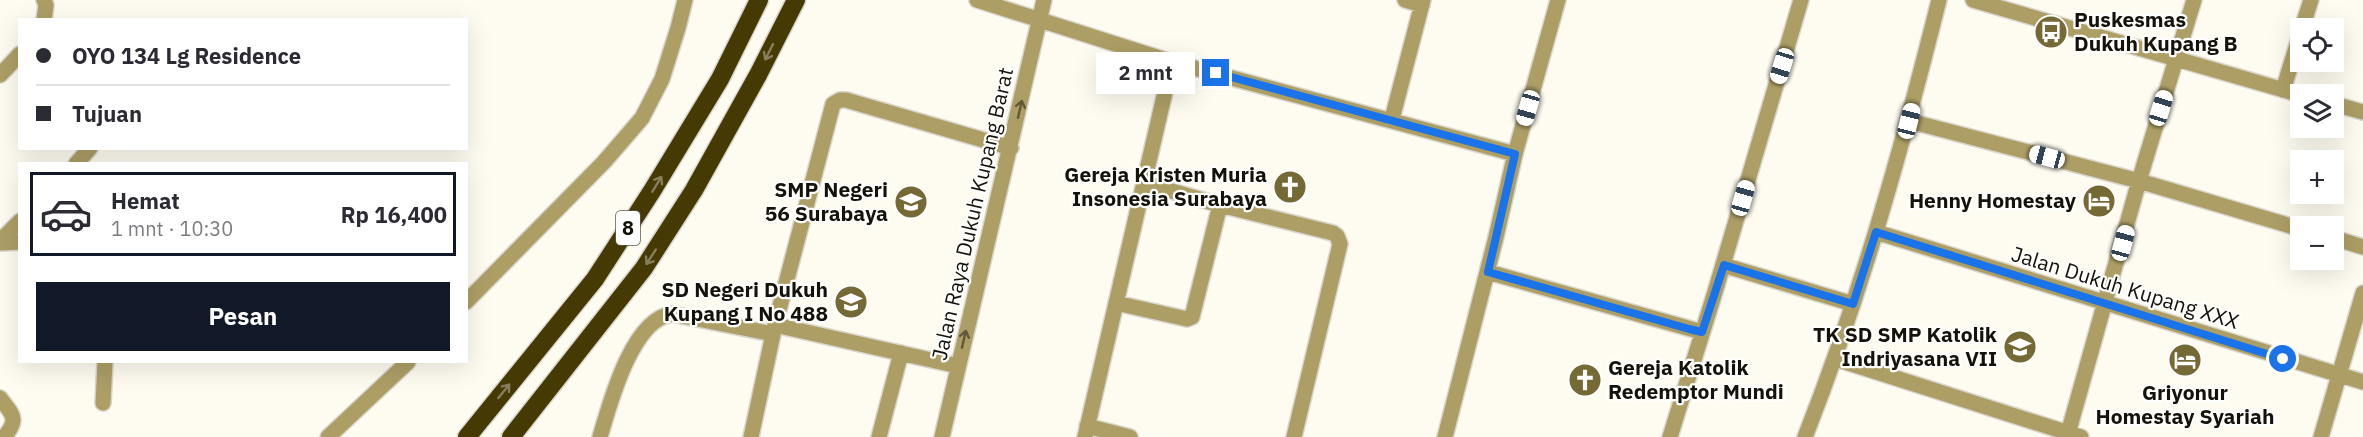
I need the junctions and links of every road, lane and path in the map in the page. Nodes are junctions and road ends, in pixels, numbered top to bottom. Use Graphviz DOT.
graph roads {
  1 [pos="44,0"];
  2 [pos="685,0"];
  3 [pos="759,0"];
  4 [pos="796,0"];
  5 [pos="977,0"];
  6 [pos="1044,0"];
  7 [pos="1405,0"];
  8 [pos="1558,0"];
  9 [pos="1802,0"];
  10 [pos="1939,0"];
  11 [pos="1973,0"];
  12 [pos="2194,0"];
  13 [pos="2311,0"];
  14 [pos="1423,3"];
  15 [pos="44,18"];
  16 [pos="2306,18"];
  17 [pos="1040,20"];
  18 [pos="18,56"];
  19 [pos="2176,59"];
  20 [pos="1172,62"];
  21 [pos="2290,68"];
  22 [pos="0,75"];
  23 [pos="2283,90"];
  24 [pos="2290,92"];
  25 [pos="2344,107"];
  26 [pos="2363,112"];
  27 [pos="1392,119"];
  28 [pos="1909,121"];
  29 [pos="1011,147"];
  30 [pos="88,150"];
  31 [pos="1515,154"];
  32 [pos="78,162"];
  33 [pos="2139,181"];
  34 [pos="1144,183"];
  35 [pos="1220,205"];
  36 [pos="18,223"];
  37 [pos="2290,226"];
  38 [pos="1876,232"];
  39 [pos="2344,241"];
  40 [pos="0,242"];
  41 [pos="18,242"];
  42 [pos="2363,247"];
  43 [pos="1724,265"];
  44 [pos="1488,272"];
  45 [pos="2363,293"];
  46 [pos="468,300"];
  47 [pos="1116,303"];
  48 [pos="1853,304"];
  49 [pos="2106,304"];
  50 [pos="774,330"];
  51 [pos="1702,332"];
  52 [pos="901,353"];
  53 [pos="1836,359"];
  54 [pos="105,363"];
  55 [pos="407,363"];
  56 [pos="958,366"];
  57 [pos="2338,376"];
  58 [pos="2363,382"];
  59 [pos="0,398"];
  60 [pos="103,404"];
  61 [pos="1086,432"];
  62 [pos="2072,436"];
  63 [pos="4,437"];
  64 [pos="328,437"];
  65 [pos="467,437"];
  66 [pos="511,437"];
  67 [pos="600,437"];
  68 [pos="751,437"];
  69 [pos="879,437"];
  70 [pos="942,437"];
  71 [pos="1130,437"];
  72 [pos="1293,437"];
  73 [pos="1445,437"];
  74 [pos="1670,437"];
  75 [pos="1804,437"];
  76 [pos="2321,437"];
  1 -- 15 [label="street"];
  2 -- 46 [label="street"];
  65 -- 3 [label="highway, 8, one-way"];
  4 -- 66 [label="highway, 8, one-way"];
  5 -- 17 [label="street"];
  6 -- 17 [label="street, Jalan Raya Dukuh Kupang Barat"];
  7 -- 14 [label="street"];
  8 -- 31 [label="street"];
  9 -- 43 [label="street"];
  10 -- 28 [label="street"];
  11 -- 19 [label="street"];
  12 -- 19 [label="street"];
  13 -- 16 [label="street"];
  14 -- 27 [label="street"];
  17 -- 20 [label="street"];
  29 -- 17 [label="street, Jalan Raya Dukuh Kupang Barat, one-way"];
  18 -- 22 [label="street"];
  19 -- 23 [label="street"];
  19 -- 33 [label="street"];
  20 -- 27 [label="street"];
  20 -- 34 [label="street"];
  21 -- 23 [label="street"];
  23 -- 24 [label="street"];
  25 -- 26 [label="street"];
  27 -- 31 [label="street"];
  28 -- 33 [label="street"];
  28 -- 38 [label="street"];
  29 -- 50 [label="street"];
  56 -- 29 [label="street, Jalan Raya Dukuh Kupang Barat, one-way"];
  30 -- 32 [label="street"];
  31 -- 44 [label="street"];
  33 -- 37 [label="street"];
  33 -- 49 [label="street"];
  34 -- 35 [label="street"];
  34 -- 47 [label="street"];
  35 -- 47 [label="street"];
  35 -- 72 [label="street"];
  36 -- 40 [label="street"];
  38 -- 48 [label="street"];
  38 -- 49 [label="street, Jalan Dukuh Kupang XXX"];
  39 -- 42 [label="street"];
  40 -- 41 [label="street"];
  43 -- 48 [label="street"];
  43 -- 51 [label="street"];
  44 -- 51 [label="street"];
  44 -- 73 [label="street"];
  45 -- 57 [label="street"];
  47 -- 61 [label="street"];
  48 -- 53 [label="street"];
  49 -- 57 [label="street, Jalan Dukuh Kupang XXX"];
  49 -- 62 [label="street"];
  50 -- 52 [label="street"];
  50 -- 67 [label="street"];
  50 -- 68 [label="street"];
  51 -- 74 [label="street"];
  52 -- 56 [label="street"];
  52 -- 69 [label="street"];
  53 -- 62 [label="street"];
  53 -- 75 [label="street"];
  54 -- 60 [label="street"];
  55 -- 64 [label="street"];
  56 -- 70 [label="street, Jalan Raya Dukuh Kupang Barat"];
  57 -- 58 [label="street, Jalan Dukuh Kupang XXX"];
  57 -- 76 [label="street"];
  59 -- 63 [label="street"];
  61 -- 71 [label="street"];
}
